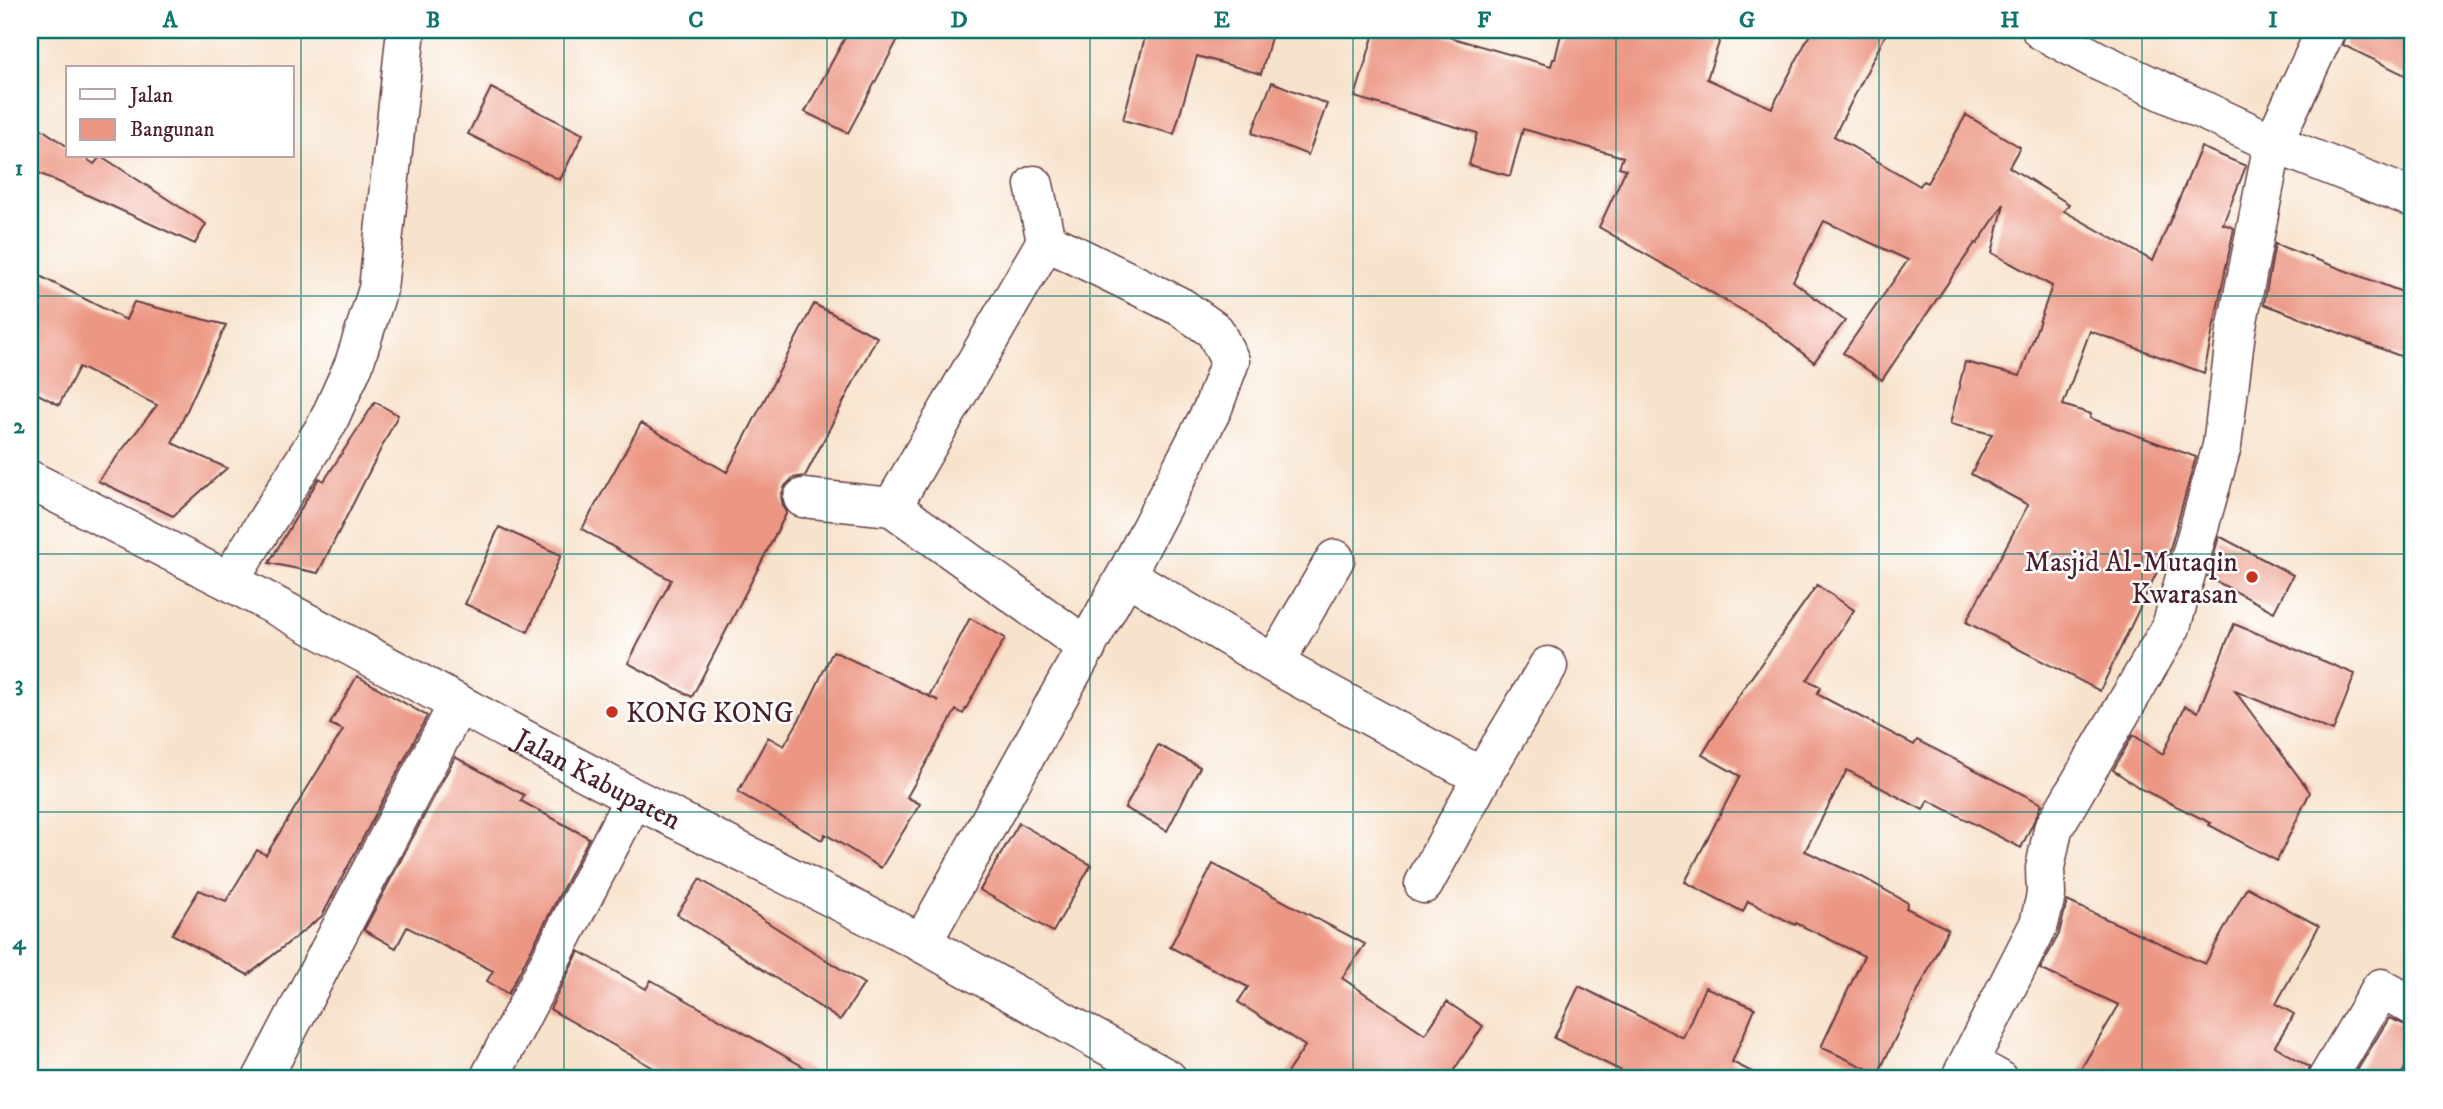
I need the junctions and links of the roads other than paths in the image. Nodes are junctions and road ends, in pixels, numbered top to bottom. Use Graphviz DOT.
graph roads {
  1 [pos="406,30"];
  2 [pos="2041,30"];
  3 [pos="2326,30"];
  4 [pos="2273,143"];
  5 [pos="1034,185"];
  6 [pos="2413,198"];
  7 [pos="1046,240"];
  8 [pos="30,480"];
  9 [pos="803,498"];
  10 [pos="892,506"];
  11 [pos="1335,559"];
  12 [pos="1126,576"];
  13 [pos="229,581"];
  14 [pos="1087,647"];
  15 [pos="1274,664"];
  16 [pos="1548,666"];
  17 [pos="458,704"];
  18 [pos="1482,778"];
  19 [pos="634,798"];
  20 [pos="1424,884"];
  21 [pos="922,943"];
  22 [pos="2397,997"];
  23 [pos="1975,1074"];
  24 [pos="262,1079"];
  25 [pos="489,1079"];
  26 [pos="1168,1079"];
  27 [pos="2327,1079"];
  1 -- 13 [label="street"];
  2 -- 4 [label="street"];
  3 -- 4 [label="street"];
  4 -- 6 [label="street"];
  4 -- 23 [label="street"];
  5 -- 7 [label="street"];
  7 -- 10 [label="street"];
  7 -- 12 [label="street"];
  8 -- 13 [label="street, Jalan Kabupaten"];
  9 -- 10 [label="street"];
  10 -- 14 [label="street"];
  11 -- 15 [label="street"];
  12 -- 14 [label="street"];
  12 -- 15 [label="street"];
  13 -- 17 [label="street, Jalan Kabupaten"];
  14 -- 21 [label="street"];
  15 -- 18 [label="street"];
  16 -- 18 [label="street"];
  17 -- 19 [label="street, Jalan Kabupaten"];
  17 -- 24 [label="street"];
  18 -- 20 [label="street"];
  19 -- 21 [label="street, Jalan Kabupaten"];
  19 -- 25 [label="street"];
  21 -- 26 [label="street, Jalan Kabupaten"];
  22 -- 27 [label="street"];
}
